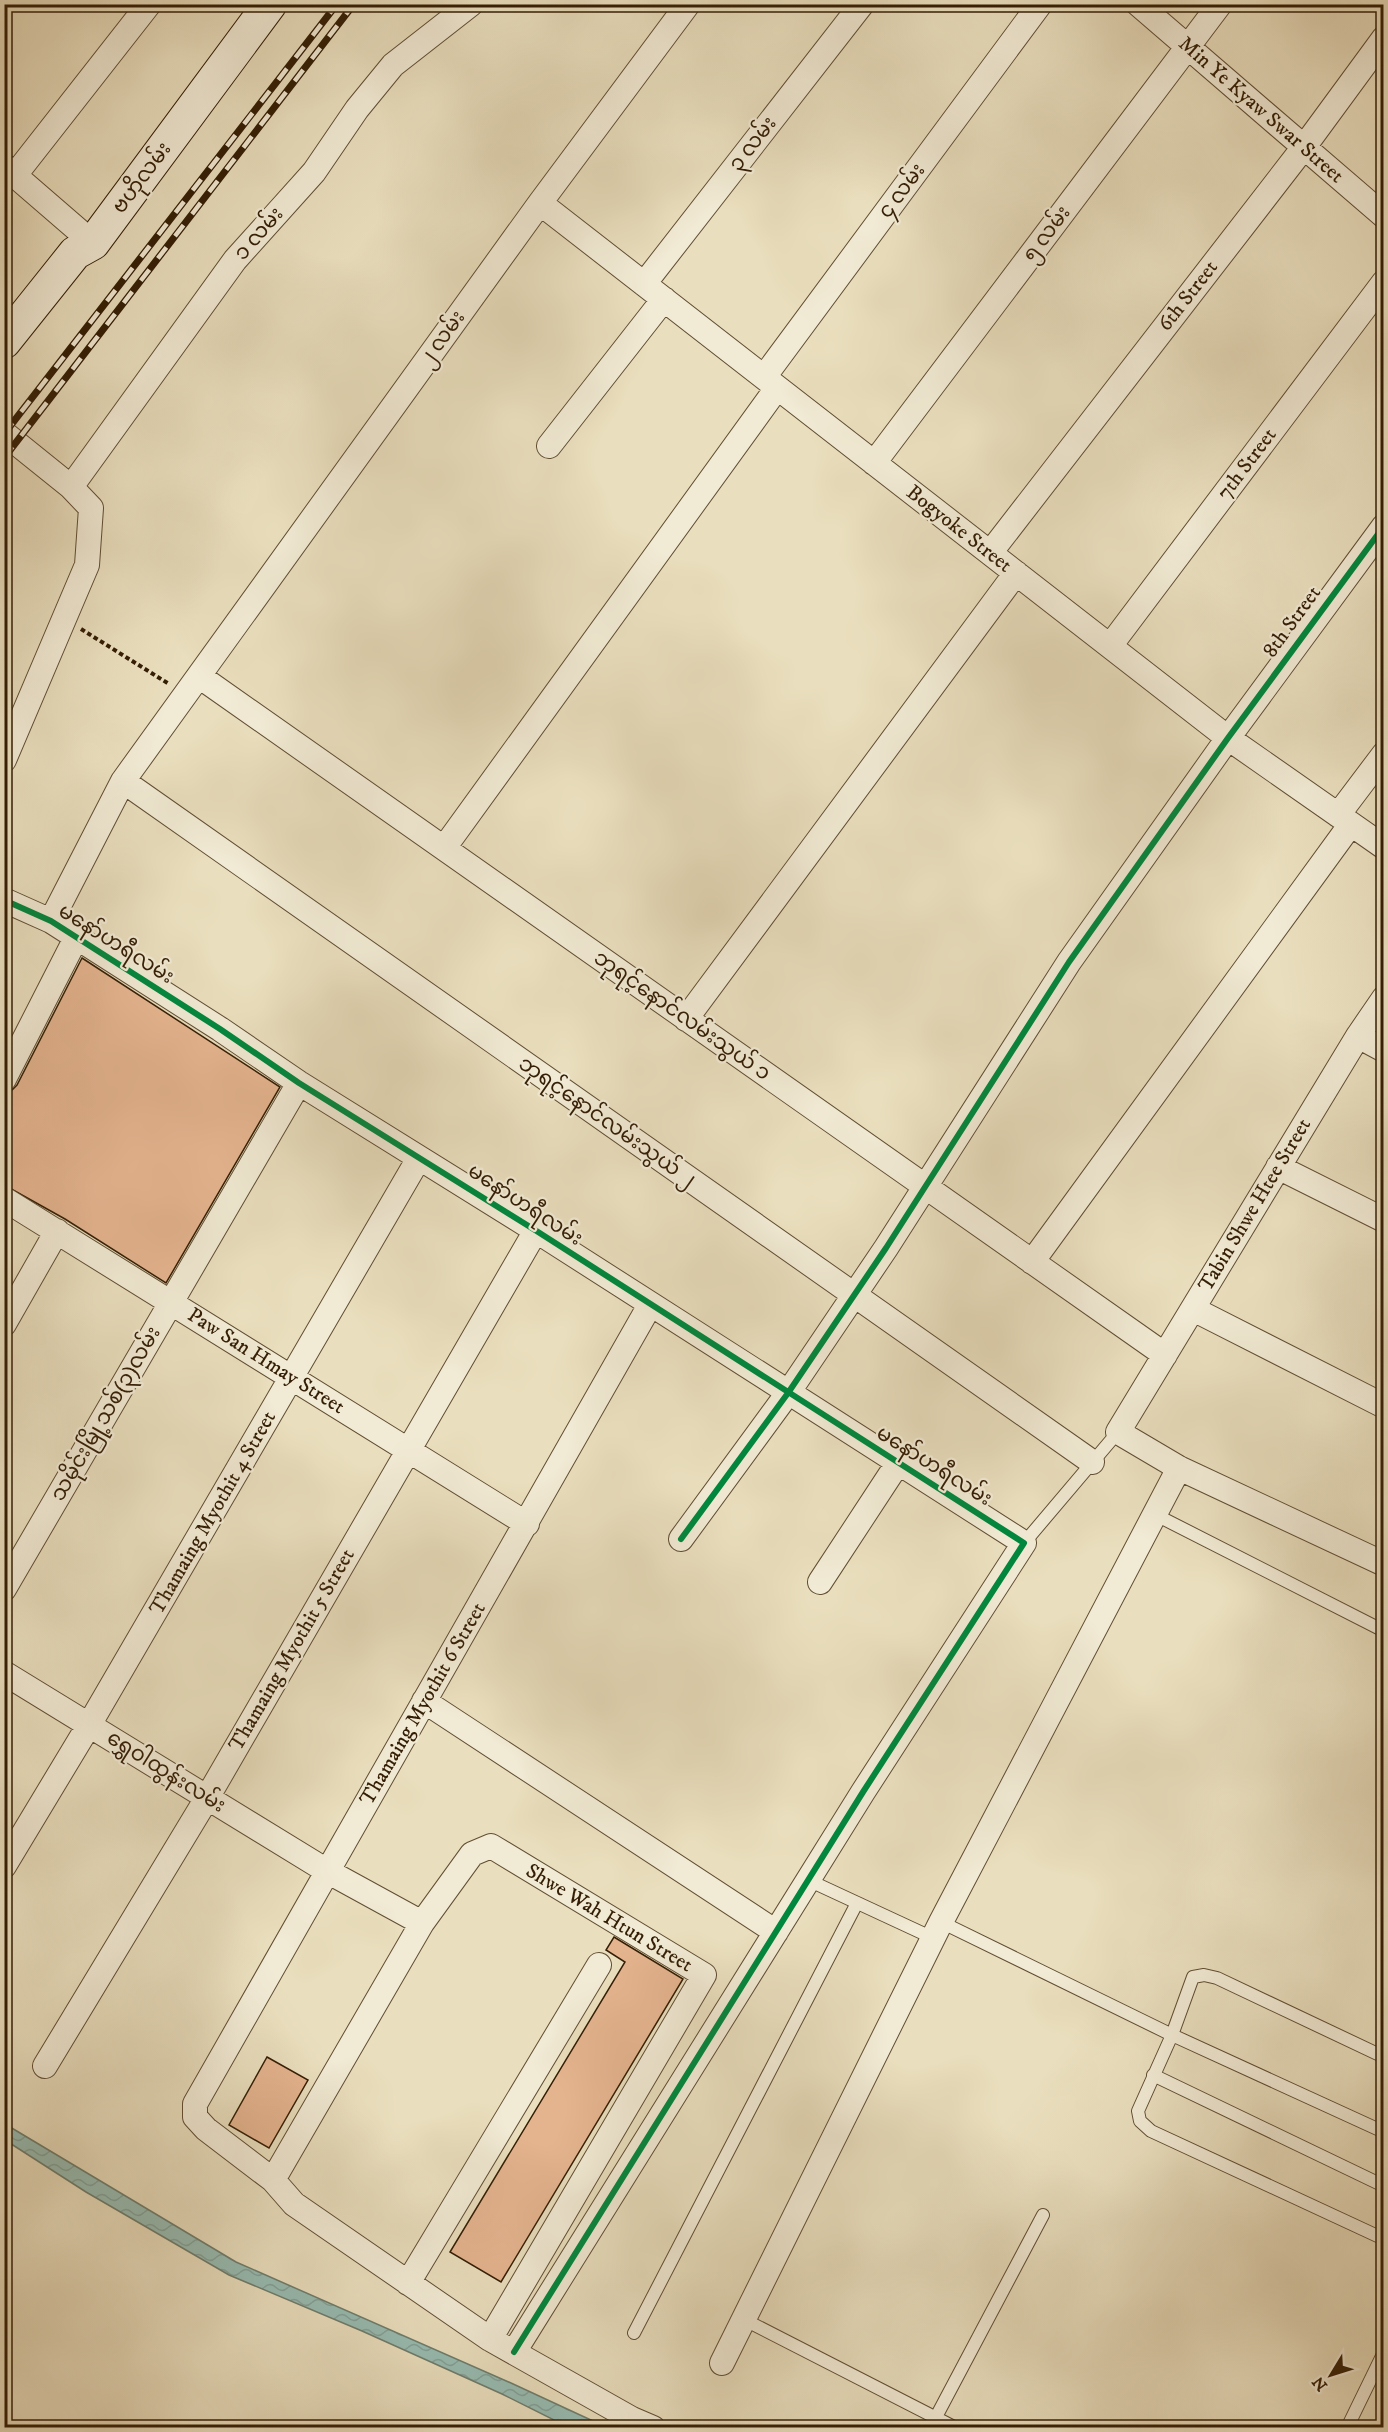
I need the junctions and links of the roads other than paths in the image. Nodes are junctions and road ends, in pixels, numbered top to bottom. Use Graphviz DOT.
graph roads {
  1 [pos="149,4"];
  2 [pos="270,4"];
  3 [pos="471,4"];
  4 [pos="688,4"];
  5 [pos="862,4"];
  6 [pos="1040,4"];
  7 [pos="1138,4"];
  8 [pos="1220,4"];
  9 [pos="1383,38"];
  10 [pos="1188,47"];
  11 [pos="1304,147"];
  12 [pos="10,170"];
  13 [pos="540,203"];
  14 [pos="1383,216"];
  15 [pos="93,243"];
  16 [pos="1383,282"];
  17 [pos="644,284"];
  18 [pos="664,299"];
  19 [pos="4,342"];
  20 [pos="4,368"];
  21 [pos="771,383"];
  22 [pos="4,433"];
  23 [pos="549,446"];
  24 [pos="874,463"];
  25 [pos="69,486"];
  26 [pos="1383,526"];
  27 [pos="990,553"];
  28 [pos="1016,573"];
  29 [pos="1110,646"];
  30 [pos="192,686"];
  31 [pos="1228,738"];
  32 [pos="1383,754"];
  33 [pos="4,760"];
  34 [pos="123,781"];
  35 [pos="1344,820"];
  36 [pos="1383,847"];
  37 [pos="444,848"];
  38 [pos="4,900"];
  39 [pos="51,921"];
  40 [pos="76,938"];
  41 [pos="1383,998"];
  42 [pos="686,1019"];
  43 [pos="1358,1036"];
  44 [pos="1383,1050"];
  45 [pos="4,1079"];
  46 [pos="299,1083"];
  47 [pos="419,1158"];
  48 [pos="1278,1167"];
  49 [pos="924,1186"];
  50 [pos="4,1198"];
  51 [pos="1383,1220"];
  52 [pos="57,1231"];
  53 [pos="535,1232"];
  54 [pos="1032,1262"];
  55 [pos="854,1295"];
  56 [pos="172,1302"];
  57 [pos="650,1305"];
  58 [pos="1193,1308"];
  59 [pos="4,1324"];
  60 [pos="1165,1355"];
  61 [pos="292,1377"];
  62 [pos="788,1393"];
  63 [pos="1383,1406"];
  64 [pos="1123,1423"];
  65 [pos="407,1449"];
  66 [pos="1092,1462"];
  67 [pos="898,1463"];
  68 [pos="1179,1468"];
  69 [pos="1156,1515"];
  70 [pos="527,1524"];
  71 [pos="681,1539"];
  72 [pos="1024,1543"];
  73 [pos="1383,1564"];
  74 [pos="820,1582"];
  75 [pos="4,1589"];
  76 [pos="1383,1631"];
  77 [pos="4,1673"];
  78 [pos="424,1701"];
  79 [pos="89,1725"];
  80 [pos="207,1798"];
  81 [pos="4,1866"];
  82 [pos="327,1871"];
  83 [pos="808,1880"];
  84 [pos="857,1903"];
  85 [pos="422,1923"];
  86 [pos="937,1930"];
  87 [pos="776,1932"];
  88 [pos="599,1965"];
  89 [pos="1172,2035"];
  90 [pos="1383,2056"];
  91 [pos="45,2066"];
  92 [pos="1153,2075"];
  93 [pos="1383,2132"];
  94 [pos="273,2180"];
  95 [pos="1383,2186"];
  96 [pos="1043,2215"];
  97 [pos="1383,2239"];
  98 [pos="408,2283"];
  99 [pos="743,2319"];
  100 [pos="634,2333"];
  101 [pos="490,2339"];
  102 [pos="514,2352"];
  103 [pos="1383,2352"];
  104 [pos="722,2363"];
  105 [pos="936,2417"];
  106 [pos="653,2427"];
  107 [pos="956,2427"];
  108 [pos="1347,2427"];
  1 -- 12 [label="street"];
  2 -- 15 [label="main road, ဗဟိုလမ်း"];
  3 -- 25 [label="street, ၁ လမ်း"];
  4 -- 13 [label="street, ၂ လမ်း"];
  5 -- 17 [label="street, ၃ လမ်း"];
  6 -- 21 [label="street, ၄ လမ်း"];
  7 -- 10 [label="street, Min Ye Kyaw Swar Street"];
  8 -- 10 [label="street, ၅ လမ်း"];
  9 -- 11 [label="street, 6th Street"];
  10 -- 11 [label="street, Min Ye Kyaw Swar Street"];
  10 -- 24 [label="street, ၅ လမ်း"];
  11 -- 14 [label="street, Min Ye Kyaw Swar Street"];
  11 -- 27 [label="street, 6th Street"];
  12 -- 15 [label="street"];
  13 -- 17 [label="street, Bogyoke Street"];
  13 -- 30 [label="street, ၂ လမ်း"];
  15 -- 19 [label="main road, ဗဟိုလမ်း"];
  15 -- 20 [label="main road"];
  16 -- 29 [label="street, 7th Street"];
  17 -- 18 [label="street, Bogyoke Street"];
  18 -- 21 [label="street, Bogyoke Street"];
  18 -- 23 [label="street"];
  21 -- 24 [label="street, Bogyoke Street"];
  21 -- 37 [label="street, ၄ လမ်း"];
  22 -- 25 [label="street"];
  24 -- 27 [label="street, Bogyoke Street"];
  25 -- 33 [label="street"];
  26 -- 31 [label="street, 8th Street"];
  27 -- 28 [label="street, Bogyoke Street"];
  28 -- 29 [label="street, Bogyoke Street"];
  28 -- 42 [label="street"];
  29 -- 31 [label="street, Bogyoke Street"];
  30 -- 34 [label="street, ၂ လမ်း"];
  30 -- 37 [label="street, ဘုရင့်နောင်လမ်းသွယ် ၁"];
  31 -- 35 [label="street, Bogyoke Street"];
  31 -- 49 [label="street, 8th Street"];
  32 -- 35 [label="street"];
  34 -- 39 [label="street, ၂ လမ်း"];
  34 -- 55 [label="street, ဘုရင့်နောင်လမ်းသွယ် ၂"];
  35 -- 36 [label="street, Bogyoke Street"];
  35 -- 54 [label="street"];
  37 -- 42 [label="street, ဘုရင့်နောင်လမ်းသွယ် ၁"];
  38 -- 39 [label="street, မနော်ဟရီလမ်း"];
  39 -- 40 [label="street, မနော်ဟရီလမ်း"];
  40 -- 45 [label="street"];
  40 -- 46 [label="street, မနော်ဟရီလမ်း"];
  41 -- 43 [label="street, Tabin Shwe Htee Street"];
  42 -- 49 [label="street, ဘုရင့်နောင်လမ်းသွယ် ၁"];
  43 -- 44 [label="street"];
  43 -- 48 [label="street, Tabin Shwe Htee Street"];
  46 -- 47 [label="street, မနော်ဟရီလမ်း"];
  46 -- 56 [label="street, သမိုင်းမြို့သစ်(၃)လမ်း"];
  47 -- 53 [label="street, မနော်ဟရီလမ်း"];
  47 -- 61 [label="street, Thamaing Myothit 4 Street"];
  48 -- 51 [label="street"];
  48 -- 58 [label="street, Tabin Shwe Htee Street"];
  49 -- 54 [label="street, ဘုရင့်နောင်လမ်းသွယ် ၁"];
  49 -- 55 [label="street, 8th Street"];
  50 -- 52 [label="street, Paw San Hmay Street"];
  52 -- 56 [label="street, Paw San Hmay Street"];
  52 -- 59 [label="street"];
  53 -- 57 [label="street, မနော်ဟရီလမ်း"];
  53 -- 65 [label="street, Thamaing Myothit 5 Street"];
  54 -- 60 [label="street, ဘုရင့်နောင်လမ်းသွယ် ၁"];
  55 -- 62 [label="street, 8th Street"];
  55 -- 66 [label="street, ဘုရင့်နောင်လမ်းသွယ် ၂"];
  56 -- 61 [label="street, Paw San Hmay Street"];
  56 -- 75 [label="street, သမိုင်းမြို့သစ်(၃)လမ်း"];
  57 -- 62 [label="street, မနော်ဟရီလမ်း"];
  57 -- 70 [label="street, Thamaing Myothit 6 Street"];
  58 -- 60 [label="street, Tabin Shwe Htee Street"];
  58 -- 63 [label="street"];
  60 -- 64 [label="street, Tabin Shwe Htee Street"];
  61 -- 65 [label="street, Paw San Hmay Street"];
  61 -- 79 [label="street, Thamaing Myothit 4 Street"];
  62 -- 67 [label="street, မနော်ဟရီလမ်း"];
  62 -- 71 [label="street, 8th Street"];
  64 -- 66 [label="lane"];
  64 -- 68 [label="street"];
  65 -- 70 [label="street, Paw San Hmay Street"];
  65 -- 80 [label="street, Thamaing Myothit 5 Street"];
  66 -- 72 [label="lane"];
  67 -- 72 [label="street, မနော်ဟရီလမ်း"];
  67 -- 74 [label="street"];
  68 -- 69 [label="street"];
  68 -- 73 [label="street"];
  69 -- 76 [label="lane"];
  69 -- 86 [label="street"];
  70 -- 78 [label="street, Thamaing Myothit 6 Street"];
  72 -- 83 [label="street"];
  77 -- 79 [label="street, ရွှေဝါထွန်းလမ်း"];
  78 -- 82 [label="street, Thamaing Myothit 6 Street"];
  78 -- 87 [label="street"];
  79 -- 80 [label="street, ရွှေဝါထွန်းလမ်း"];
  79 -- 81 [label="street, Thamaing Myothit 4 Street"];
  80 -- 82 [label="street, ရွှေဝါထွန်းလမ်း"];
  80 -- 91 [label="street, Thamaing Myothit 5 Street"];
  82 -- 85 [label="street"];
  82 -- 94 [label="street, Thamaing Myothit 6 Street"];
  83 -- 84 [label="lane"];
  83 -- 87 [label="street"];
  84 -- 86 [label="lane"];
  84 -- 100 [label="lane"];
  85 -- 94 [label="street"];
  85 -- 101 [label="street, Shwe Wah Htun Street"];
  86 -- 89 [label="lane"];
  86 -- 99 [label="street"];
  87 -- 102 [label="street"];
  88 -- 98 [label="street"];
  89 -- 90 [label="lane"];
  89 -- 92 [label="lane"];
  89 -- 93 [label="lane"];
  92 -- 95 [label="lane"];
  92 -- 97 [label="lane"];
  94 -- 98 [label="street"];
  96 -- 105 [label="lane"];
  98 -- 101 [label="street"];
  99 -- 104 [label="street"];
  99 -- 105 [label="lane"];
  101 -- 102 [label="street"];
  102 -- 106 [label="street"];
  103 -- 108 [label="lane"];
  105 -- 107 [label="lane"];
}
